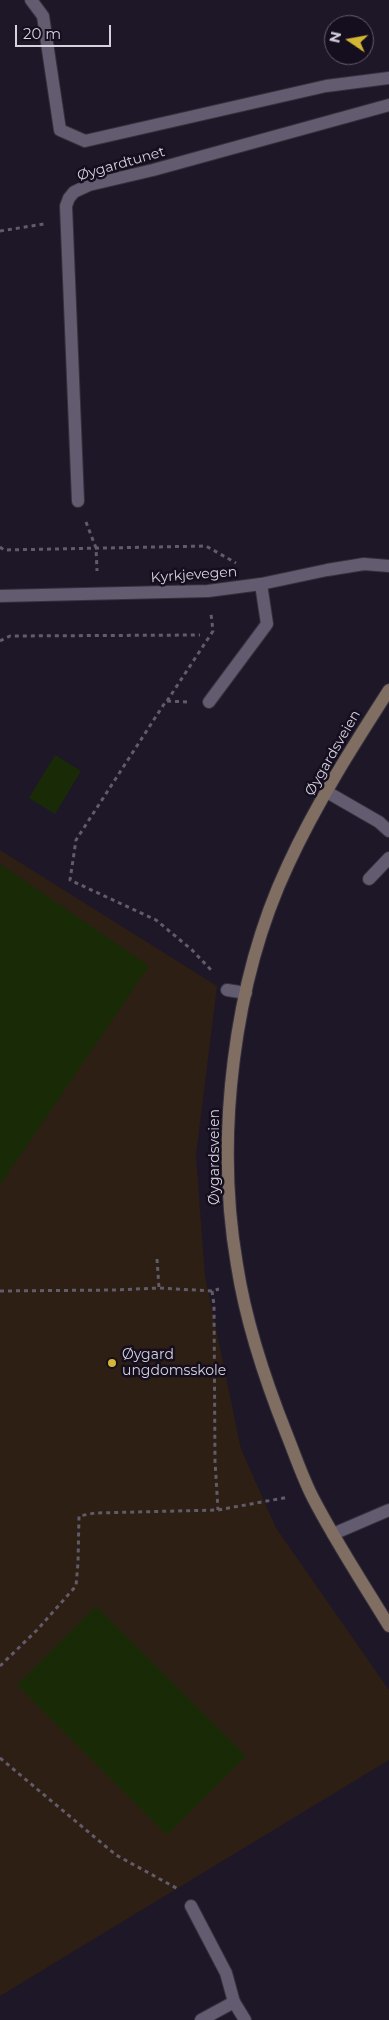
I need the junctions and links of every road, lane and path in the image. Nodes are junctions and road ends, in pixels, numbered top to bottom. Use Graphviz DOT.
graph roads {
  1 [pos="31,0"];
  2 [pos="389,78"];
  3 [pos="389,105"];
  4 [pos="67,220"];
  5 [pos="0,231"];
  6 [pos="78,501"];
  7 [pos="0,547"];
  8 [pos="96,548"];
  9 [pos="389,566"];
  10 [pos="243,567"];
  11 [pos="261,584"];
  12 [pos="208,591"];
  13 [pos="98,595"];
  14 [pos="0,596"];
  15 [pos="200,635"];
  16 [pos="0,641"];
  17 [pos="389,690"];
  18 [pos="166,701"];
  19 [pos="209,702"];
  20 [pos="327,792"];
  21 [pos="389,832"];
  22 [pos="389,858"];
  23 [pos="369,879"];
  24 [pos="227,990"];
  25 [pos="246,993"];
  26 [pos="157,1259"];
  27 [pos="159,1288"];
  28 [pos="221,1288"];
  29 [pos="0,1291"];
  30 [pos="212,1291"];
  31 [pos="311,1494"];
  32 [pos="218,1510"];
  33 [pos="389,1510"];
  34 [pos="333,1534"];
  35 [pos="389,1626"];
  36 [pos="0,1666"];
  37 [pos="0,1758"];
  38 [pos="191,1906"];
  39 [pos="234,2002"];
  40 [pos="201,2020"];
  41 [pos="244,2020"];
  1 -- 2 [label="street"];
  3 -- 4 [label="street, Øygardtunet"];
  4 -- 5 [label="path"];
  4 -- 6 [label="street, Øygardtunet"];
  6 -- 8 [label="path"];
  7 -- 8 [label="path"];
  8 -- 10 [label="path"];
  8 -- 13 [label="path"];
  9 -- 11 [label="street, Kyrkjevegen"];
  11 -- 12 [label="street, Kyrkjevegen"];
  11 -- 19 [label="street"];
  12 -- 13 [label="street, Kyrkjevegen"];
  12 -- 18 [label="path"];
  13 -- 14 [label="street, Kyrkjevegen"];
  15 -- 16 [label="path"];
  17 -- 20 [label="street, Øygardsveien"];
  18 -- 19 [label="path"];
  18 -- 24 [label="path"];
  20 -- 21 [label="street"];
  20 -- 25 [label="street, Øygardsveien"];
  22 -- 23 [label="street"];
  24 -- 25 [label="street"];
  25 -- 31 [label="street, Øygardsveien"];
  26 -- 27 [label="path"];
  27 -- 29 [label="path"];
  27 -- 30 [label="path"];
  28 -- 30 [label="path"];
  30 -- 32 [label="path"];
  31 -- 32 [label="path"];
  31 -- 34 [label="street, Øygardsveien"];
  32 -- 36 [label="path"];
  33 -- 34 [label="street"];
  34 -- 35 [label="street, Øygardsveien"];
  37 -- 38 [label="path"];
  38 -- 39 [label="street"];
  39 -- 40 [label="street"];
  39 -- 41 [label="street"];
}
